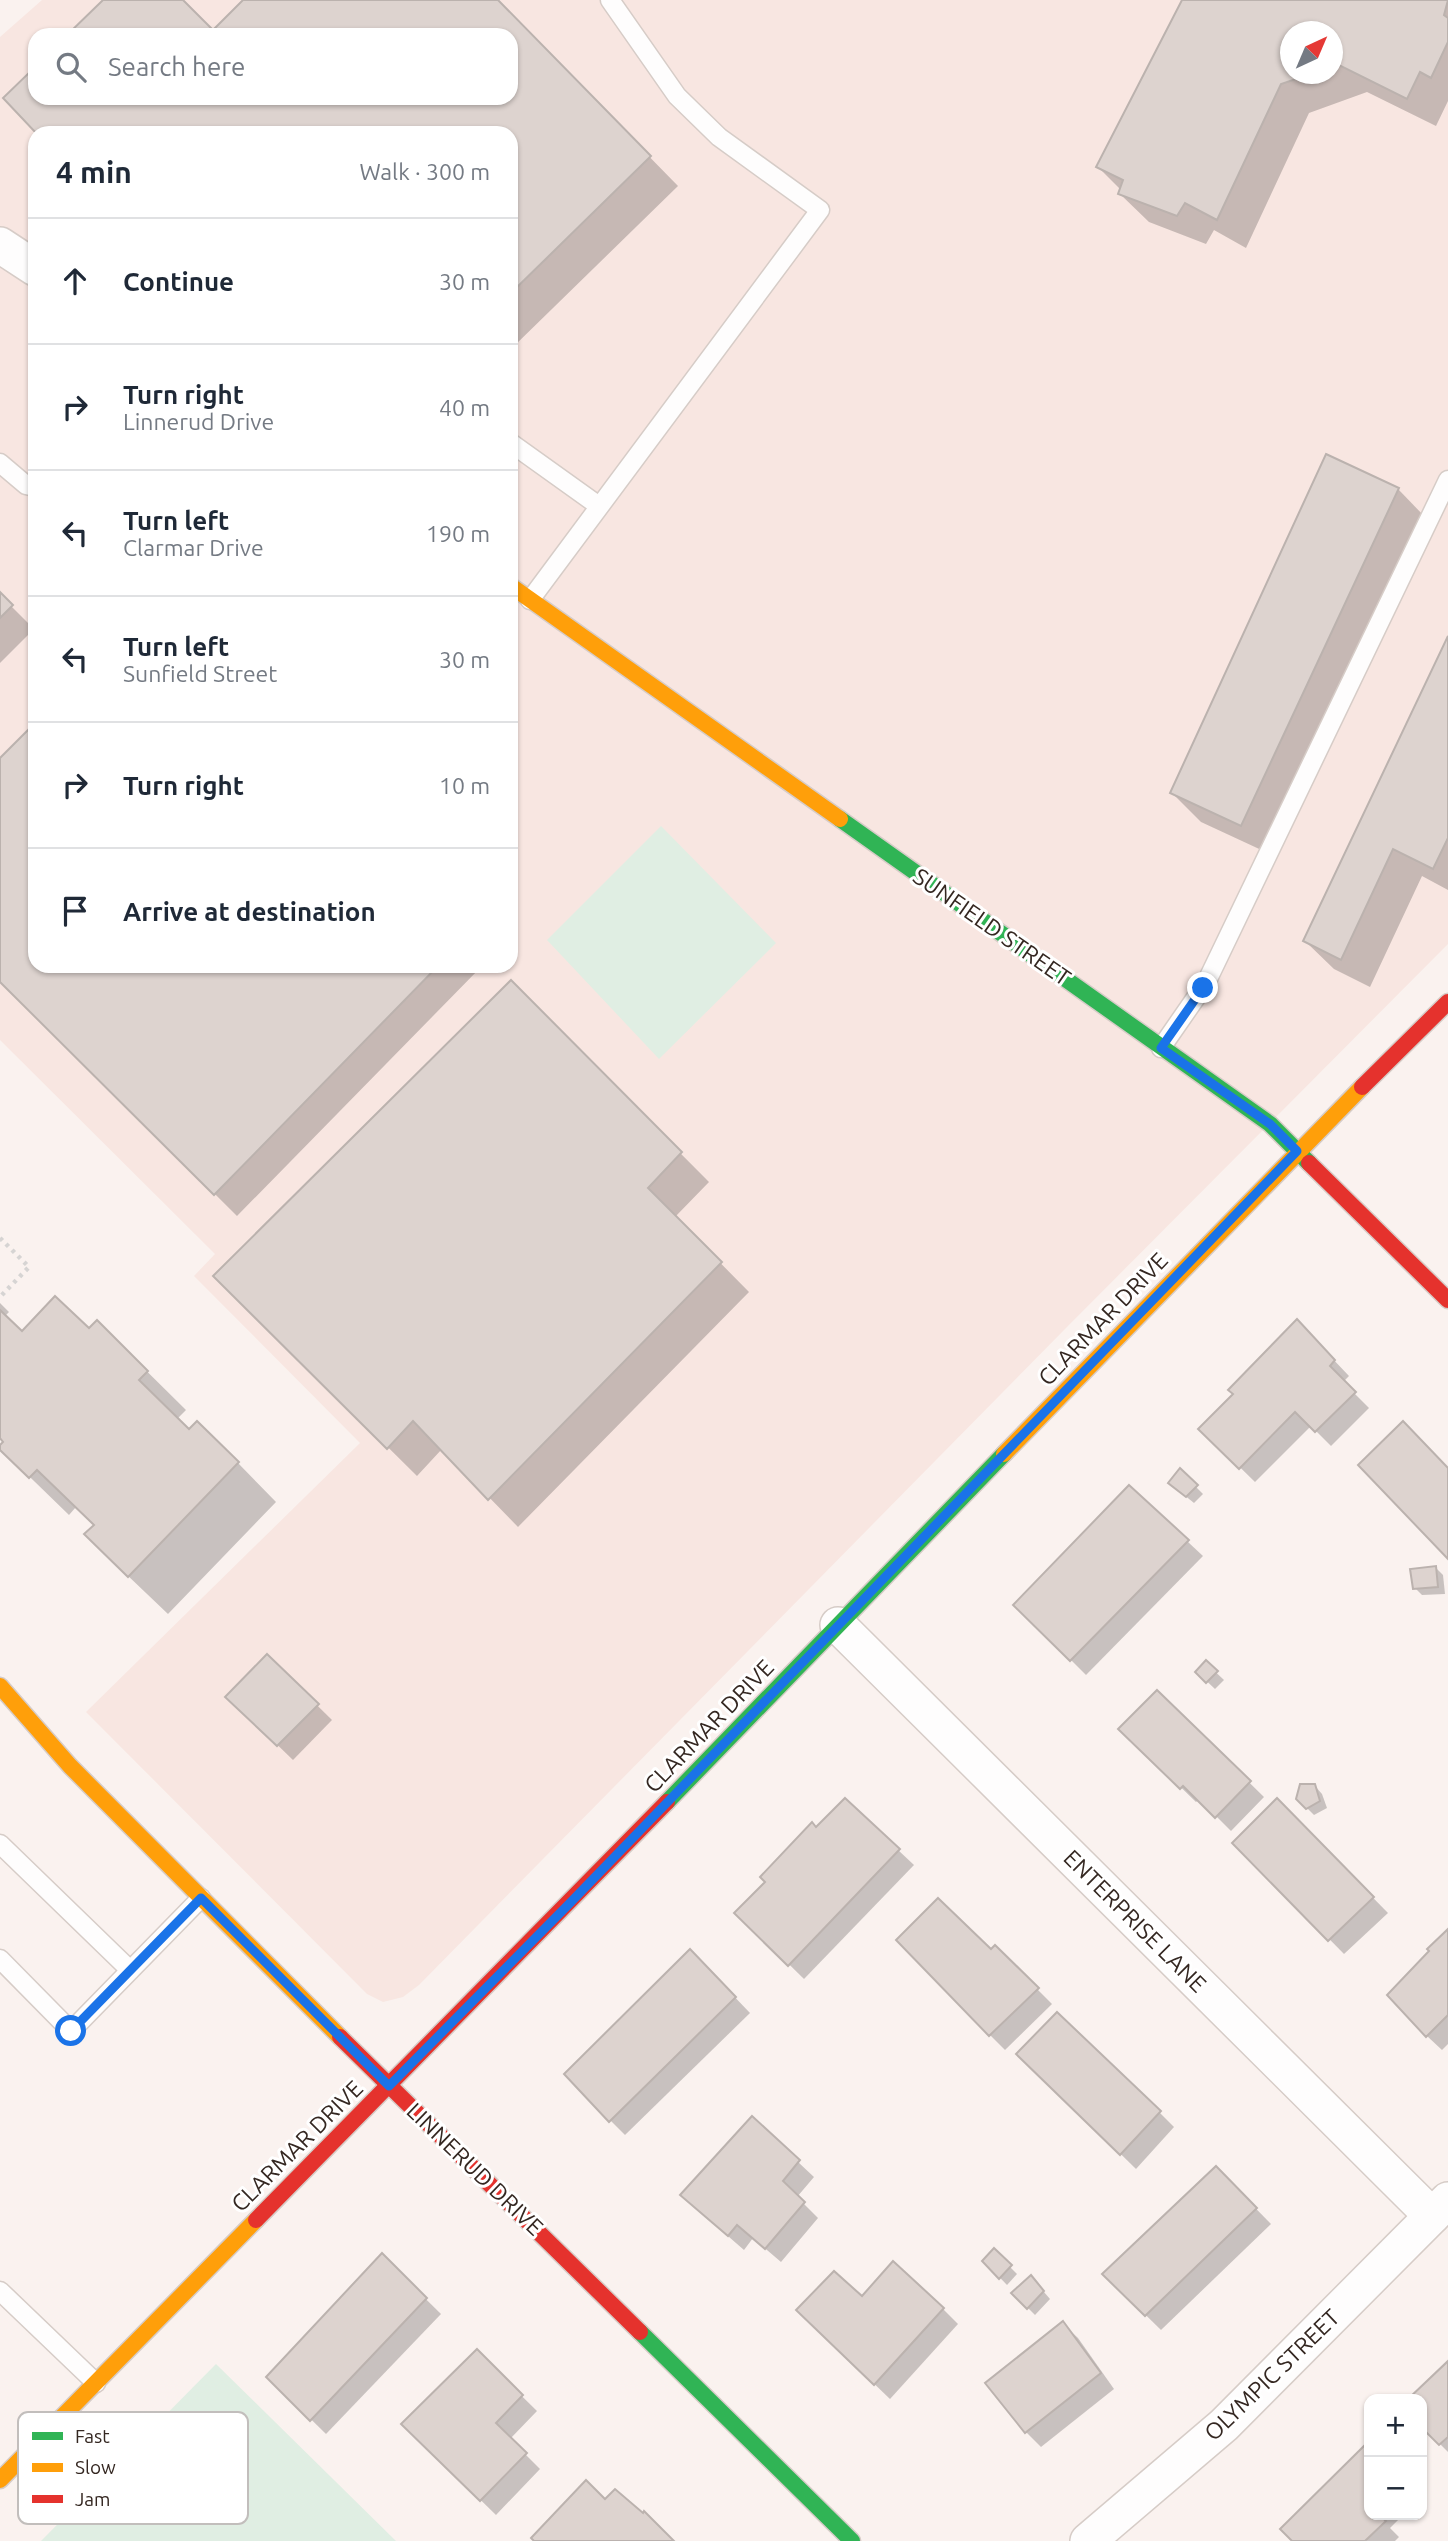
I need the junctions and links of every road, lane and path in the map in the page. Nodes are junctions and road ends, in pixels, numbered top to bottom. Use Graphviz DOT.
graph roads {
  1 [pos="610,0"];
  2 [pos="0,245"];
  3 [pos="28,263"];
  4 [pos="518,448"];
  5 [pos="0,463"];
  6 [pos="1448,480"];
  7 [pos="28,485"];
  8 [pos="599,506"];
  9 [pos="518,591"];
  10 [pos="530,600"];
  11 [pos="1448,1002"];
  12 [pos="1161,1048"];
  13 [pos="1297,1151"];
  14 [pos="0,1238"];
  15 [pos="0,1297"];
  16 [pos="1448,1300"];
  17 [pos="838,1625"];
  18 [pos="0,1686"];
  19 [pos="0,1708"];
  20 [pos="70,1766"];
  21 [pos="0,1844"];
  22 [pos="201,1898"];
  23 [pos="0,1959"];
  24 [pos="130,1970"];
  25 [pos="389,2086"];
  26 [pos="1440,2208"];
  27 [pos="0,2291"];
  28 [pos="96,2383"];
  29 [pos="67,2412"];
  30 [pos="18,2462"];
  31 [pos="0,2480"];
  32 [pos="852,2541"];
  33 [pos="1088,2541"];
  1 -- 8 [label="lane"];
  2 -- 3 [label="street"];
  4 -- 8 [label="lane"];
  5 -- 7 [label="lane"];
  6 -- 12 [label="lane"];
  8 -- 10 [label="lane"];
  9 -- 10 [label="street, SUNFIELD STREET"];
  10 -- 12 [label="street, SUNFIELD STREET"];
  11 -- 13 [label="street, CLARMAR DRIVE"];
  12 -- 13 [label="street, SUNFIELD STREET"];
  13 -- 16 [label="street, SUNFIELD STREET"];
  13 -- 17 [label="street, CLARMAR DRIVE"];
  14 -- 15 [label="path"];
  17 -- 25 [label="street, CLARMAR DRIVE"];
  17 -- 26 [label="street, ENTERPRISE LANE"];
  18 -- 20 [label="street, LINNERUD DRIVE"];
  19 -- 20 [label="street, LINNERUD DRIVE"];
  20 -- 22 [label="street, LINNERUD DRIVE"];
  21 -- 24 [label="lane"];
  22 -- 24 [label="lane"];
  22 -- 25 [label="street, LINNERUD DRIVE"];
  23 -- 24 [label="lane"];
  25 -- 28 [label="street, CLARMAR DRIVE"];
  25 -- 32 [label="street, LINNERUD DRIVE"];
  26 -- 33 [label="street, OLYMPIC STREET"];
  27 -- 28 [label="lane"];
  28 -- 29 [label="street, CLARMAR DRIVE"];
  30 -- 31 [label="street, CLARMAR DRIVE"];
}
